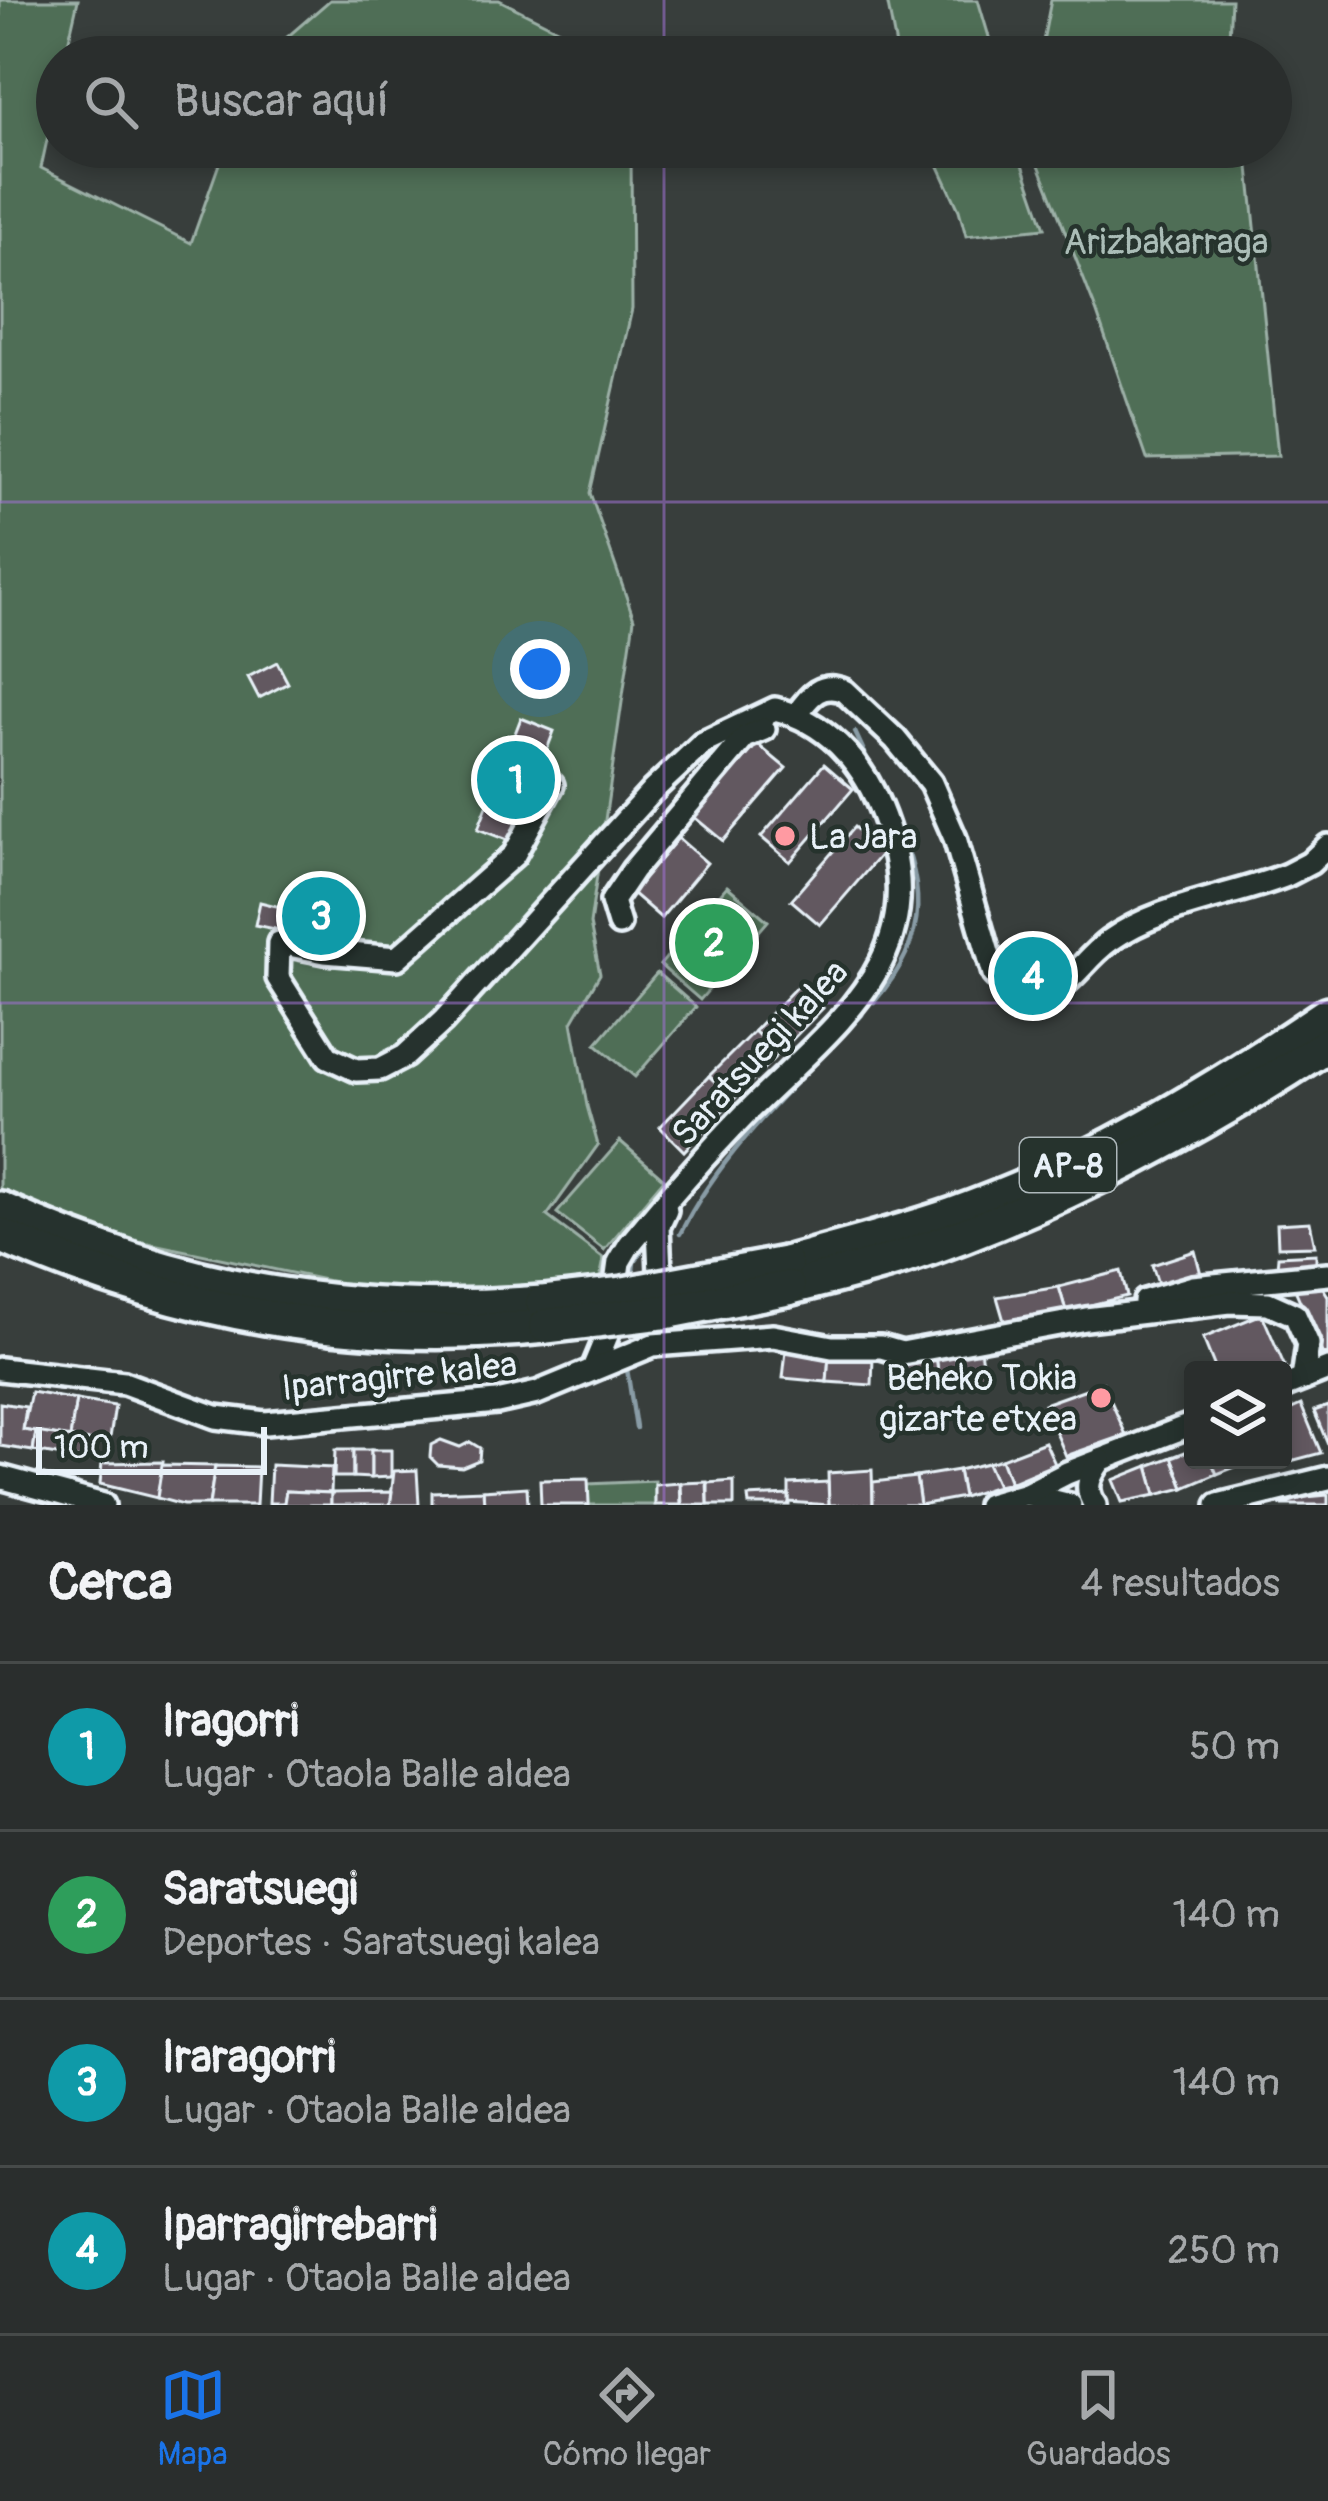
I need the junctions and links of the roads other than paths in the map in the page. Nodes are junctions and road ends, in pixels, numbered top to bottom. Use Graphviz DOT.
graph roads {
  1 [pos="797,714"];
  2 [pos="551,785"];
  3 [pos="1328,846"];
  4 [pos="619,924"];
  5 [pos="1328,1014"];
  6 [pos="1328,1044"];
  7 [pos="677,1189"];
  8 [pos="0,1209"];
  9 [pos="0,1235"];
  10 [pos="661,1272"];
  11 [pos="1328,1274"];
  12 [pos="786,1276"];
  13 [pos="544,1314"];
  14 [pos="1087,1319"];
  15 [pos="610,1328"];
  16 [pos="653,1345"];
  17 [pos="0,1369"];
  18 [pos="593,1369"];
  19 [pos="1328,1369"];
  20 [pos="1293,1383"];
  21 [pos="1184,1427"];
  22 [pos="1100,1460"];
  23 [pos="0,1478"];
  24 [pos="1328,1478"];
  25 [pos="1026,1493"];
  26 [pos="34,1500"];
  27 [pos="104,1505"];
  28 [pos="988,1505"];
  29 [pos="1070,1505"];
  30 [pos="1095,1505"];
  31 [pos="1218,1505"];
  1 -- 2 [label="street"];
  1 -- 3 [label="street"];
  1 -- 4 [label="street"];
  1 -- 7 [label="street, Saratsuegi kalea"];
  5 -- 12 [label="highway, AP-8"];
  6 -- 12 [label="highway, AP-8"];
  7 -- 10 [label="street, Saratsuegi kalea"];
  7 -- 15 [label="street, Saratsuegi kalea"];
  8 -- 13 [label="highway, AP-8"];
  9 -- 13 [label="highway, AP-8"];
  11 -- 14 [label="street, Iparragirre kalea"];
  12 -- 13 [label="highway, AP-8, bridge"];
  14 -- 16 [label="street, Iparragirre kalea"];
  14 -- 20 [label="street, Iparragirre kalea"];
  15 -- 16 [label="street"];
  15 -- 18 [label="street, Saratsuegi kalea"];
  16 -- 18 [label="street, Iparragirre kalea"];
  17 -- 18 [label="street, Iparragirre kalea"];
  19 -- 20 [label="street"];
  21 -- 22 [label="street"];
  22 -- 25 [label="street"];
  22 -- 30 [label="street"];
  23 -- 26 [label="street"];
  24 -- 31 [label="street"];
  25 -- 28 [label="street"];
  25 -- 29 [label="street"];
  26 -- 27 [label="street"];
}
